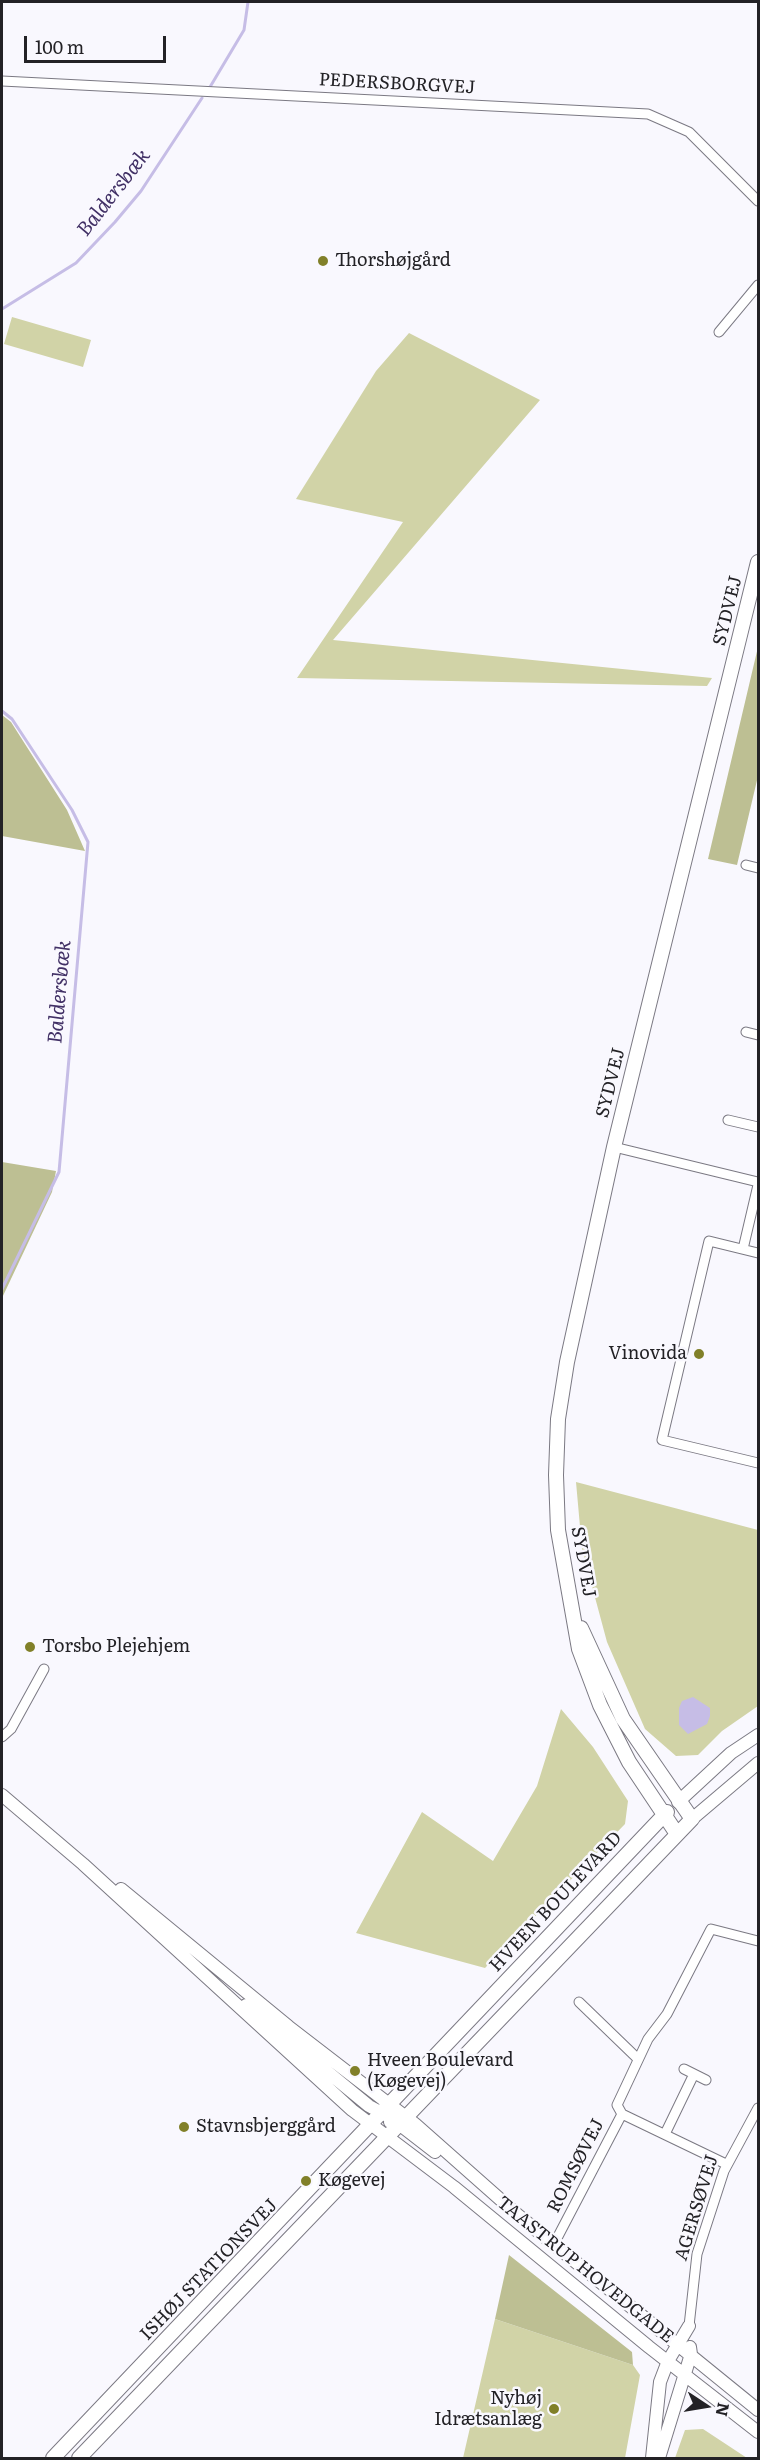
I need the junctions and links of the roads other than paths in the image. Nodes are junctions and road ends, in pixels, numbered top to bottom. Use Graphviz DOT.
graph roads {
  1 [pos="2,81"];
  2 [pos="759,201"];
  3 [pos="759,285"];
  4 [pos="719,332"];
  5 [pos="759,562"];
  6 [pos="746,865"];
  7 [pos="759,868"];
  8 [pos="746,1032"];
  9 [pos="759,1035"];
  10 [pos="728,1120"];
  11 [pos="759,1127"];
  12 [pos="614,1147"];
  13 [pos="759,1184"];
  14 [pos="743,1249"];
  15 [pos="759,1253"];
  16 [pos="759,1463"];
  17 [pos="576,1618"];
  18 [pos="44,1669"];
  19 [pos="759,1735"];
  20 [pos="2,1737"];
  21 [pos="759,1762"];
  22 [pos="2,1795"];
  23 [pos="678,1802"];
  24 [pos="663,1816"];
  25 [pos="692,1819"];
  26 [pos="677,1834"];
  27 [pos="83,1864"];
  28 [pos="759,1941"];
  29 [pos="209,1981"];
  30 [pos="579,2002"];
  31 [pos="638,2059"];
  32 [pos="684,2069"];
  33 [pos="694,2074"];
  34 [pos="706,2080"];
  35 [pos="759,2108"];
  36 [pos="386,2110"];
  37 [pos="622,2114"];
  38 [pos="402,2121"];
  39 [pos="372,2125"];
  40 [pos="665,2134"];
  41 [pos="388,2137"];
  42 [pos="726,2164"];
  43 [pos="554,2244"];
  44 [pos="689,2326"];
  45 [pos="678,2344"];
  46 [pos="691,2354"];
  47 [pos="668,2361"];
  48 [pos="684,2374"];
  49 [pos="759,2410"];
  50 [pos="759,2432"];
  51 [pos="53,2458"];
  52 [pos="79,2458"];
  53 [pos="652,2458"];
  54 [pos="659,2458"];
  1 -- 2 [label="street, PEDERSBORGVEJ"];
  3 -- 4 [label="street"];
  5 -- 12 [label="main road, SYDVEJ"];
  6 -- 7 [label="street"];
  8 -- 9 [label="street"];
  10 -- 11 [label="street"];
  12 -- 13 [label="street"];
  12 -- 17 [label="main road, SYDVEJ"];
  13 -- 14 [label="street"];
  14 -- 15 [label="street"];
  14 -- 16 [label="street"];
  17 -- 23 [label="main road, SYDVEJ"];
  17 -- 24 [label="main road, SYDVEJ"];
  18 -- 20 [label="street"];
  19 -- 23 [label="street, HVEEN BOULEVARD"];
  21 -- 25 [label="street"];
  22 -- 27 [label="street"];
  23 -- 24 [label="main road, HVEEN BOULEVARD"];
  23 -- 25 [label="main road, SYDVEJ"];
  24 -- 26 [label="main road, SYDVEJ"];
  24 -- 36 [label="main road, HVEEN BOULEVARD"];
  25 -- 26 [label="main road"];
  26 -- 38 [label="main road"];
  27 -- 29 [label="street"];
  27 -- 36 [label="street"];
  28 -- 31 [label="street"];
  29 -- 36 [label="street"];
  29 -- 39 [label="street"];
  30 -- 31 [label="street"];
  31 -- 37 [label="street"];
  32 -- 33 [label="street"];
  33 -- 34 [label="street"];
  33 -- 40 [label="street"];
  35 -- 42 [label="street, AGERSØVEJ"];
  36 -- 38 [label="street"];
  36 -- 39 [label="main road, ISHØJ STATIONSVEJ"];
  37 -- 40 [label="street, ROMSØVEJ"];
  37 -- 43 [label="street, ROMSØVEJ"];
  38 -- 39 [label="street"];
  38 -- 41 [label="main road, ISHØJ STATIONSVEJ"];
  38 -- 43 [label="street, TAASTRUP HOVEDGADE"];
  39 -- 41 [label="street"];
  39 -- 51 [label="main road, ISHØJ STATIONSVEJ"];
  40 -- 42 [label="street, ROMSØVEJ"];
  41 -- 47 [label="street, TAASTRUP HOVEDGADE"];
  41 -- 52 [label="main road, ISHØJ STATIONSVEJ"];
  42 -- 44 [label="street, AGERSØVEJ"];
  43 -- 45 [label="street, TAASTRUP HOVEDGADE"];
  44 -- 45 [label="street"];
  44 -- 46 [label="street"];
  45 -- 46 [label="street, TAASTRUP HOVEDGADE"];
  45 -- 47 [label="street"];
  46 -- 48 [label="street"];
  46 -- 49 [label="street, TAASTRUP HOVEDGADE"];
  47 -- 48 [label="street, TAASTRUP HOVEDGADE"];
  47 -- 53 [label="street"];
  48 -- 50 [label="street, TAASTRUP HOVEDGADE"];
  48 -- 54 [label="street"];
}
